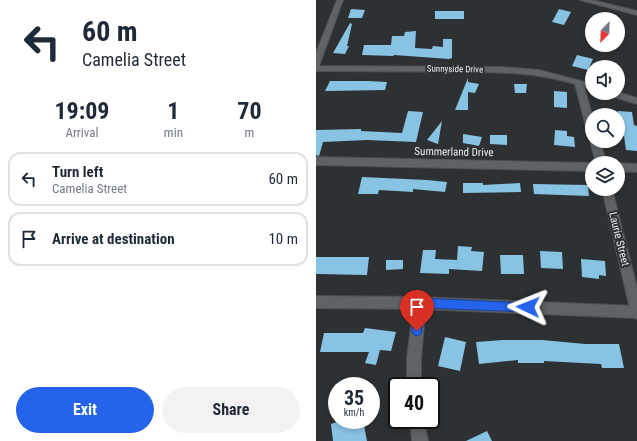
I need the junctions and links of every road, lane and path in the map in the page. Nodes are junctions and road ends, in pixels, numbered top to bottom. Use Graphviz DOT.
graph roads {
  1 [pos="340,0"];
  2 [pos="583,0"];
  3 [pos="637,14"];
  4 [pos="316,64"];
  5 [pos="316,68"];
  6 [pos="579,83"];
  7 [pos="585,85"];
  8 [pos="625,97"];
  9 [pos="637,101"];
  10 [pos="586,108"];
  11 [pos="316,161"];
  12 [pos="585,167"];
  13 [pos="625,167"];
  14 [pos="637,168"];
  15 [pos="609,196"];
  16 [pos="316,302"];
  17 [pos="420,303"];
  18 [pos="637,312"];
  19 [pos="414,377"];
  20 [pos="418,429"];
  21 [pos="420,441"];
  1 -- 4 [label="street"];
  2 -- 3 [label="street"];
  5 -- 6 [label="street, Sunnyside Drive"];
  6 -- 7 [label="street, Sunnyside Drive"];
  6 -- 10 [label="street"];
  8 -- 9 [label="street"];
  11 -- 12 [label="street, Summerland Drive"];
  13 -- 14 [label="street"];
  15 -- 18 [label="street, Laurie Street"];
  16 -- 17 [label="street"];
  17 -- 18 [label="street"];
  17 -- 19 [label="street"];
  20 -- 21 [label="street"];
}
